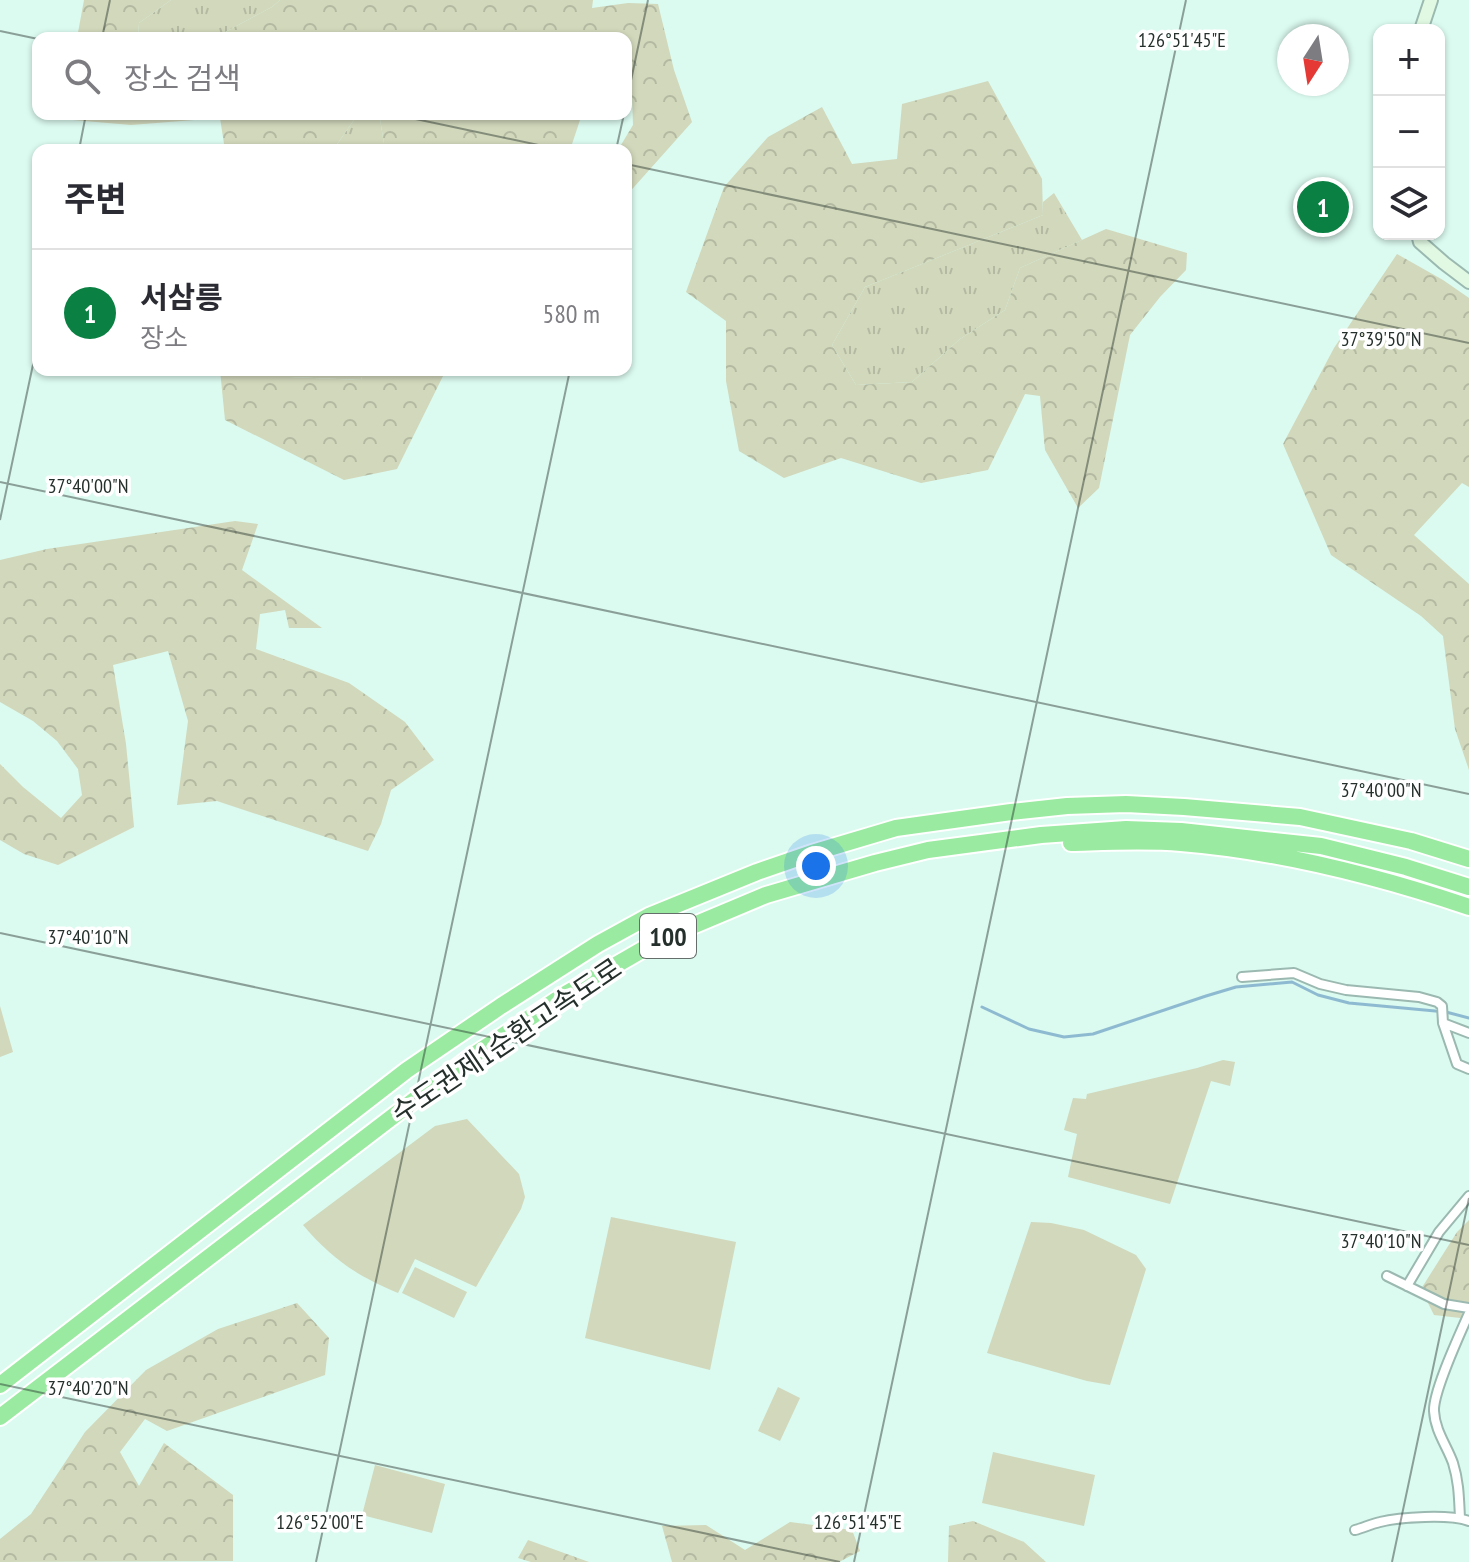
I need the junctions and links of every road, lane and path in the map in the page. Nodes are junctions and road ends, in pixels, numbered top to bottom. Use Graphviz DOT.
graph roads {
  1 [pos="1431,0"];
  2 [pos="1423,24"];
  3 [pos="1420,240"];
  4 [pos="1469,282"];
  5 [pos="902,856"];
  6 [pos="1468,859"];
  7 [pos="1469,887"];
  8 [pos="1469,908"];
  9 [pos="1242,977"];
  10 [pos="1443,1021"];
  11 [pos="1469,1033"];
  12 [pos="1469,1069"];
  13 [pos="1469,1196"];
  14 [pos="1387,1276"];
  15 [pos="1407,1286"];
  16 [pos="1469,1310"];
  17 [pos="0,1385"];
  18 [pos="0,1417"];
  19 [pos="1465,1520"];
  20 [pos="1355,1530"];
  1 -- 2 [label="street"];
  3 -- 4 [label="street"];
  5 -- 7 [label="highway, 수도권제1순환고속도로 / 100"];
  5 -- 8 [label="highway"];
  5 -- 18 [label="highway, 수도권제1순환고속도로 / 100"];
  6 -- 17 [label="highway, 수도권제1순환고속도로 / 100"];
  9 -- 10 [label="street"];
  10 -- 11 [label="street"];
  10 -- 12 [label="street"];
  13 -- 15 [label="street"];
  14 -- 15 [label="street"];
  15 -- 16 [label="street"];
  16 -- 19 [label="street"];
  19 -- 20 [label="street"];
}
